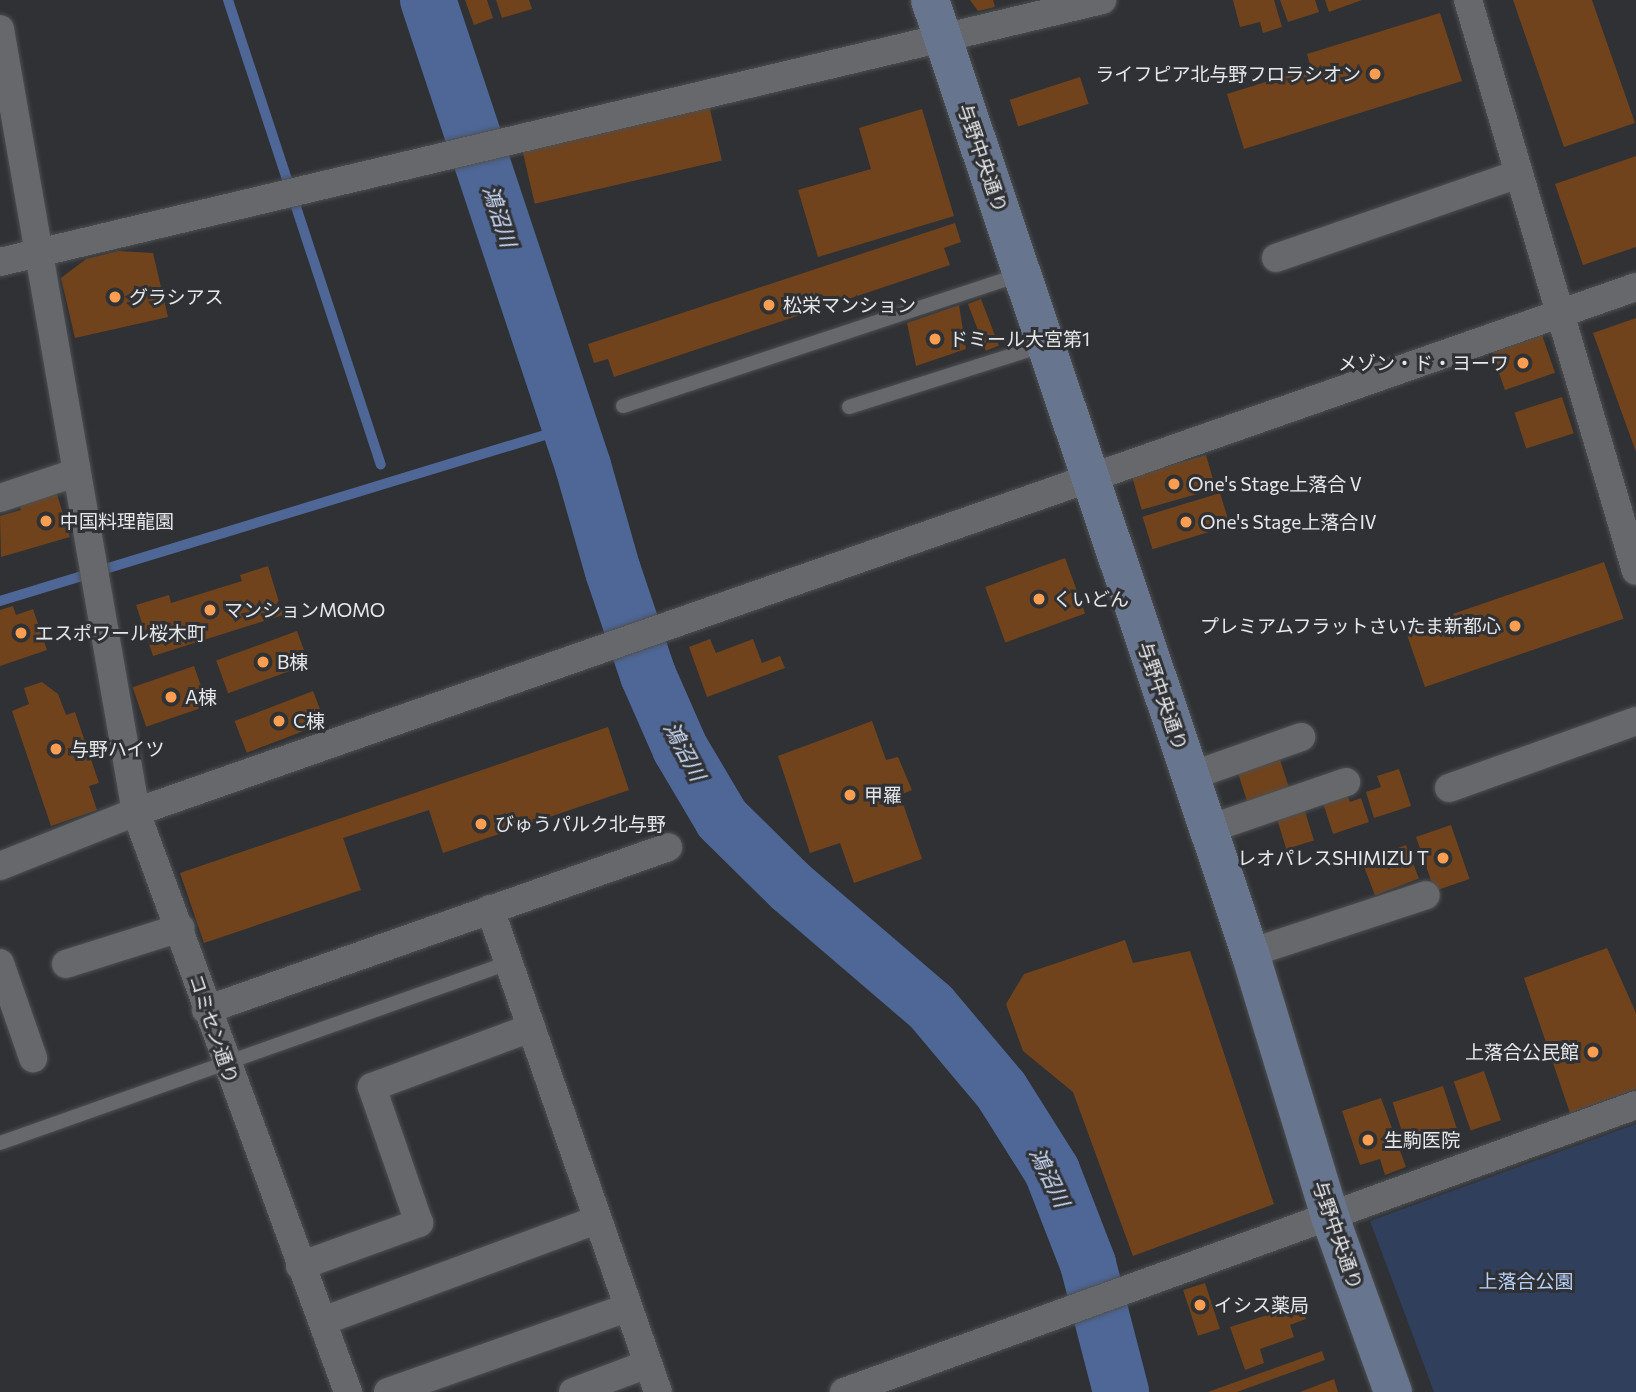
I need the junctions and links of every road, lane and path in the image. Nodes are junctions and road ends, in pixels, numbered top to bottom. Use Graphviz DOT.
graph roads {
  1 [pos="930,0"];
  2 [pos="1102,0"];
  3 [pos="1468,0"];
  4 [pos="0,29"];
  5 [pos="942,37"];
  6 [pos="1519,174"];
  7 [pos="41,253"];
  8 [pos="1276,258"];
  9 [pos="0,262"];
  10 [pos="1022,274"];
  11 [pos="1636,287"];
  12 [pos="1560,314"];
  13 [pos="1046,345"];
  14 [pos="624,406"];
  15 [pos="849,407"];
  16 [pos="75,473"];
  17 [pos="1087,479"];
  18 [pos="0,498"];
  19 [pos="1636,571"];
  20 [pos="1636,721"];
  21 [pos="1301,737"];
  22 [pos="1191,776"];
  23 [pos="1346,782"];
  24 [pos="1449,788"];
  25 [pos="136,812"];
  26 [pos="1209,829"];
  27 [pos="668,847"];
  28 [pos="0,866"];
  29 [pos="1426,894"];
  30 [pos="490,909"];
  31 [pos="180,928"];
  32 [pos="1250,953"];
  33 [pos="0,963"];
  34 [pos="508,963"];
  35 [pos="66,964"];
  36 [pos="206,1010"];
  37 [pos="531,1028"];
  38 [pos="33,1058"];
  39 [pos="225,1064"];
  40 [pos="1636,1105"];
  41 [pos="0,1143"];
  42 [pos="1330,1217"];
  43 [pos="596,1220"];
  44 [pos="300,1266"];
  45 [pos="627,1308"];
  46 [pos="323,1321"];
  47 [pos="648,1364"];
  48 [pos="348,1392"];
  49 [pos="388,1392"];
  50 [pos="573,1392"];
  51 [pos="658,1392"];
  52 [pos="844,1392"];
  53 [pos="1394,1392"];
  1 -- 5 [label="street, 与野中央通り"];
  2 -- 5 [label="street"];
  3 -- 6 [label="street"];
  4 -- 7 [label="street, コミセン通り"];
  5 -- 7 [label="street"];
  5 -- 10 [label="street, 与野中央通り"];
  6 -- 8 [label="street"];
  6 -- 12 [label="street"];
  7 -- 9 [label="street"];
  7 -- 16 [label="street, コミセン通り"];
  10 -- 13 [label="street, 与野中央通り"];
  10 -- 14 [label="lane"];
  11 -- 12 [label="street"];
  12 -- 17 [label="street"];
  12 -- 19 [label="street"];
  13 -- 15 [label="lane"];
  13 -- 17 [label="street, 与野中央通り"];
  16 -- 18 [label="street"];
  16 -- 25 [label="street, コミセン通り"];
  17 -- 22 [label="street, 与野中央通り"];
  17 -- 25 [label="street"];
  20 -- 24 [label="street"];
  21 -- 22 [label="street"];
  22 -- 26 [label="street, 与野中央通り"];
  23 -- 26 [label="street"];
  25 -- 28 [label="street"];
  25 -- 31 [label="street, コミセン通り"];
  26 -- 32 [label="street, 与野中央通り"];
  27 -- 30 [label="street"];
  29 -- 32 [label="street"];
  30 -- 34 [label="street"];
  30 -- 36 [label="street"];
  31 -- 35 [label="street"];
  31 -- 36 [label="street, コミセン通り"];
  32 -- 42 [label="street, 与野中央通り"];
  33 -- 38 [label="street"];
  34 -- 37 [label="street"];
  34 -- 39 [label="lane"];
  36 -- 39 [label="street, コミセン通り"];
  37 -- 43 [label="street"];
  37 -- 44 [label="street"];
  39 -- 41 [label="lane"];
  39 -- 44 [label="street, コミセン通り"];
  40 -- 42 [label="street"];
  42 -- 52 [label="street"];
  42 -- 53 [label="street, 与野中央通り"];
  43 -- 45 [label="street"];
  43 -- 46 [label="street"];
  44 -- 46 [label="street, コミセン通り"];
  45 -- 47 [label="street"];
  45 -- 49 [label="street"];
  46 -- 48 [label="street, コミセン通り"];
  47 -- 50 [label="street"];
  47 -- 51 [label="street"];
}
